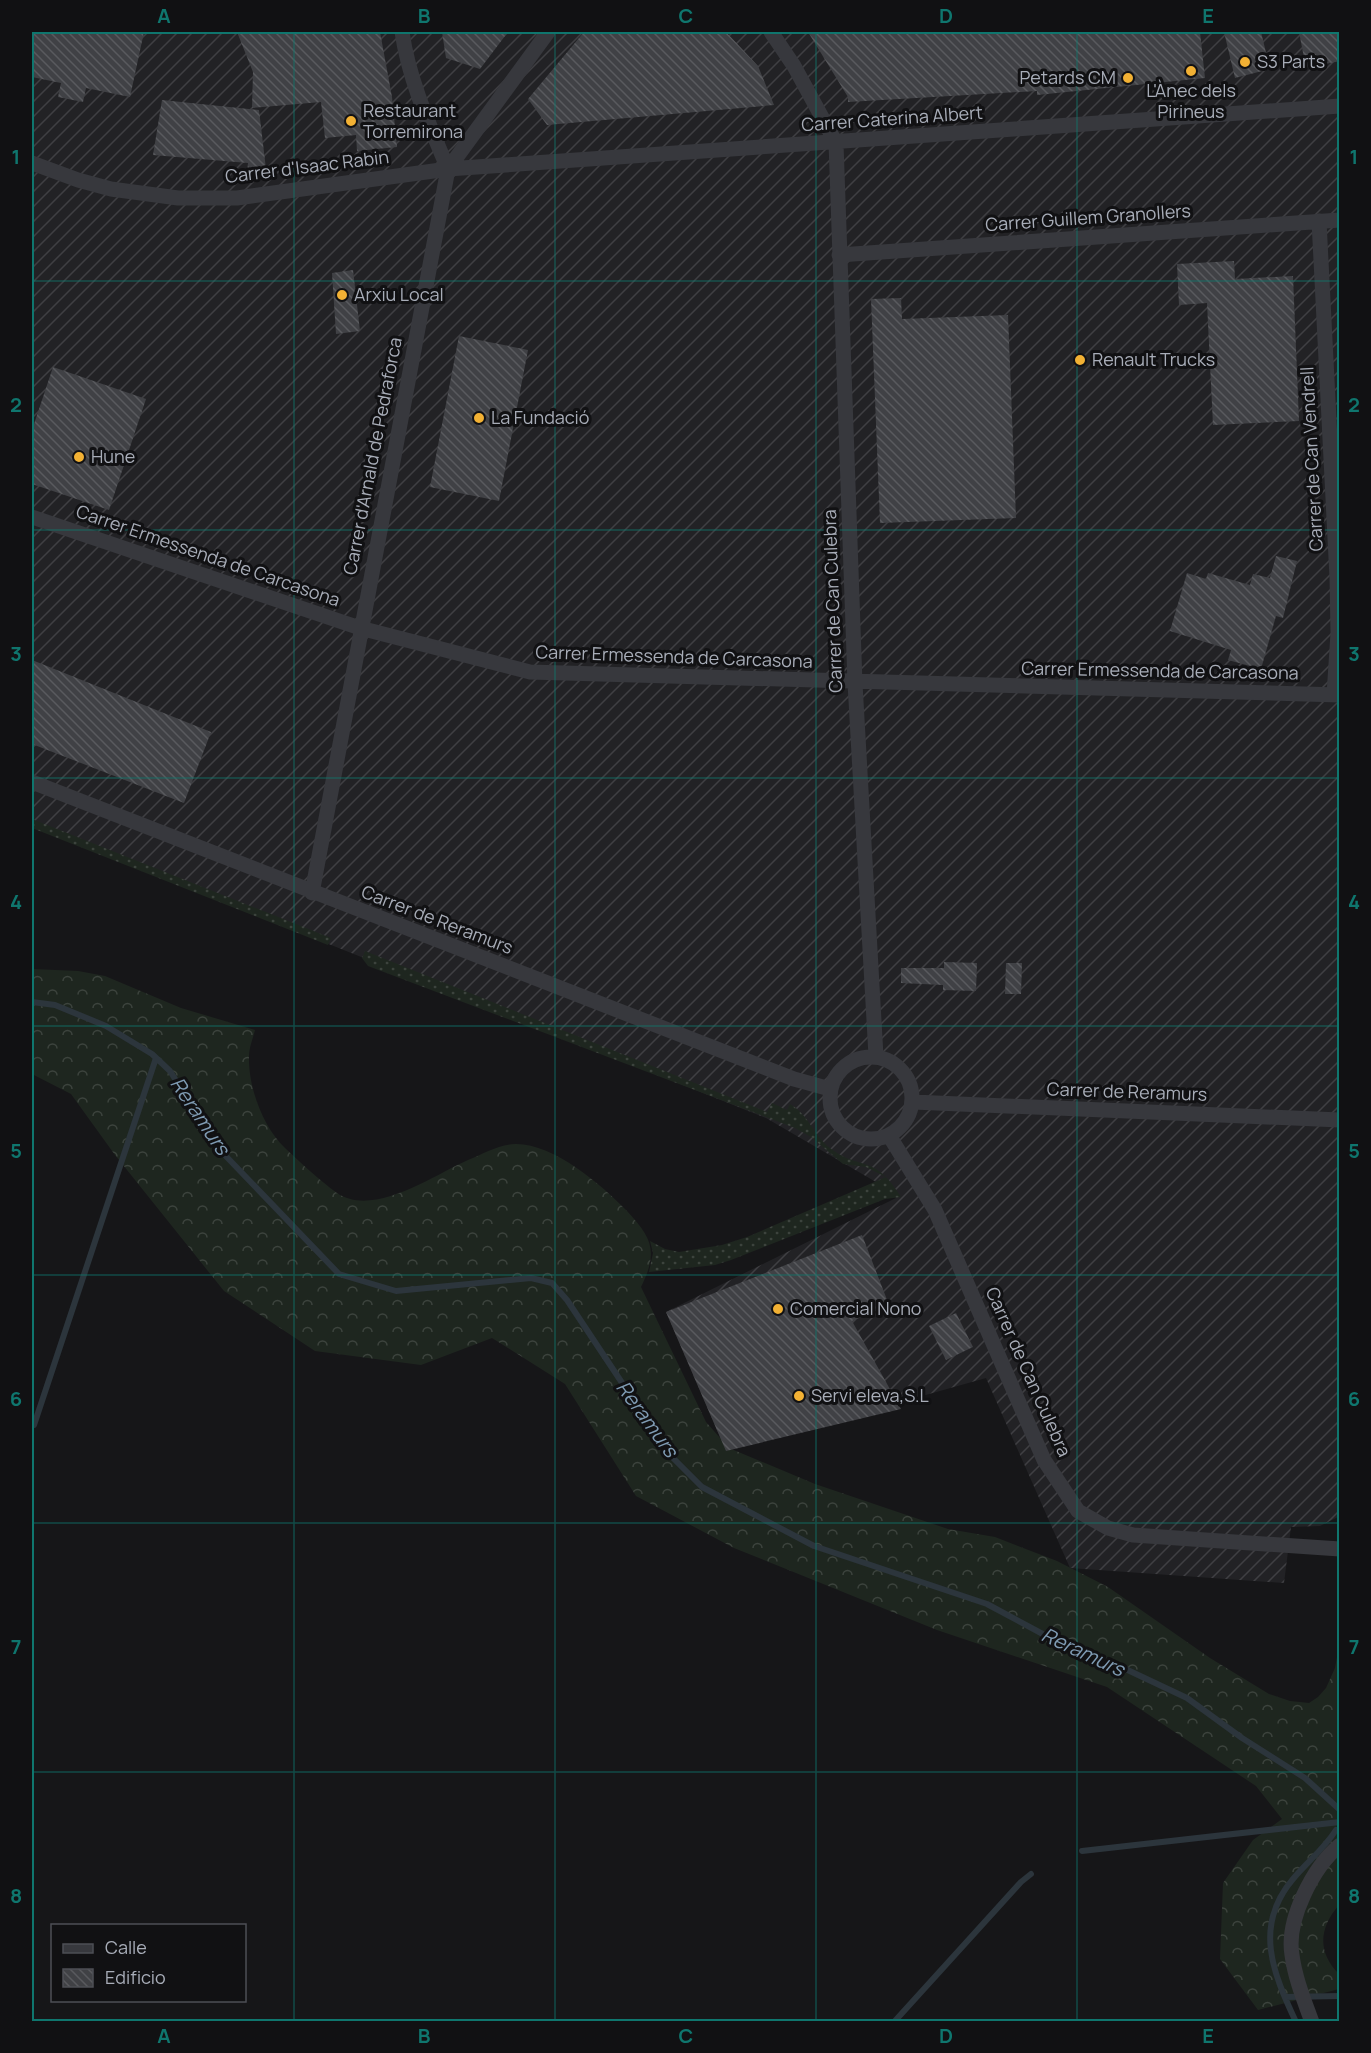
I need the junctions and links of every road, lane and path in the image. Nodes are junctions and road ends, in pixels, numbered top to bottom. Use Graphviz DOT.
graph roads {
  1 [pos="402,32"];
  2 [pos="548,32"];
  3 [pos="771,32"];
  4 [pos="1340,106"];
  5 [pos="836,143"];
  6 [pos="32,163"];
  7 [pos="448,169"];
  8 [pos="1340,220"];
  9 [pos="1319,221"];
  10 [pos="839,255"];
  11 [pos="32,517"];
  12 [pos="360,628"];
  13 [pos="855,683"];
  14 [pos="1337,695"];
  15 [pos="32,782"];
  16 [pos="312,892"];
  17 [pos="876,1056"];
  18 [pos="830,1089"];
  19 [pos="914,1102"];
  20 [pos="1340,1120"];
  21 [pos="890,1137"];
  22 [pos="1340,1549"];
  23 [pos="1340,1845"];
  24 [pos="1312,2021"];
  1 -- 7 [label="street"];
  2 -- 7 [label="street"];
  3 -- 5 [label="street"];
  4 -- 5 [label="street, Carrer Caterina Albert"];
  5 -- 7 [label="street, Carrer Caterina Albert"];
  5 -- 10 [label="street, Carrer de Can Culebra"];
  6 -- 7 [label="street, Carrer d'Isaac Rabin"];
  7 -- 12 [label="street, Carrer d'Arnald de Pedraforca"];
  8 -- 9 [label="street, Carrer Guillem Granollers"];
  9 -- 10 [label="street, Carrer Guillem Granollers"];
  9 -- 14 [label="street, Carrer de Can Vendrell"];
  10 -- 13 [label="street, Carrer de Can Culebra"];
  11 -- 12 [label="street, Carrer Ermessenda de Carcasona"];
  12 -- 13 [label="street, Carrer Ermessenda de Carcasona"];
  12 -- 16 [label="street, Carrer d'Arnald de Pedraforca"];
  13 -- 14 [label="street, Carrer Ermessenda de Carcasona"];
  13 -- 17 [label="street, Carrer de Can Culebra"];
  15 -- 16 [label="street, Carrer de Reramurs"];
  16 -- 18 [label="street, Carrer de Reramurs"];
  17 -- 18 [label="street"];
  17 -- 19 [label="street"];
  18 -- 21 [label="street"];
  19 -- 20 [label="street, Carrer de Reramurs"];
  19 -- 21 [label="street"];
  21 -- 22 [label="street, Carrer de Can Culebra"];
  23 -- 24 [label="street"];
}
